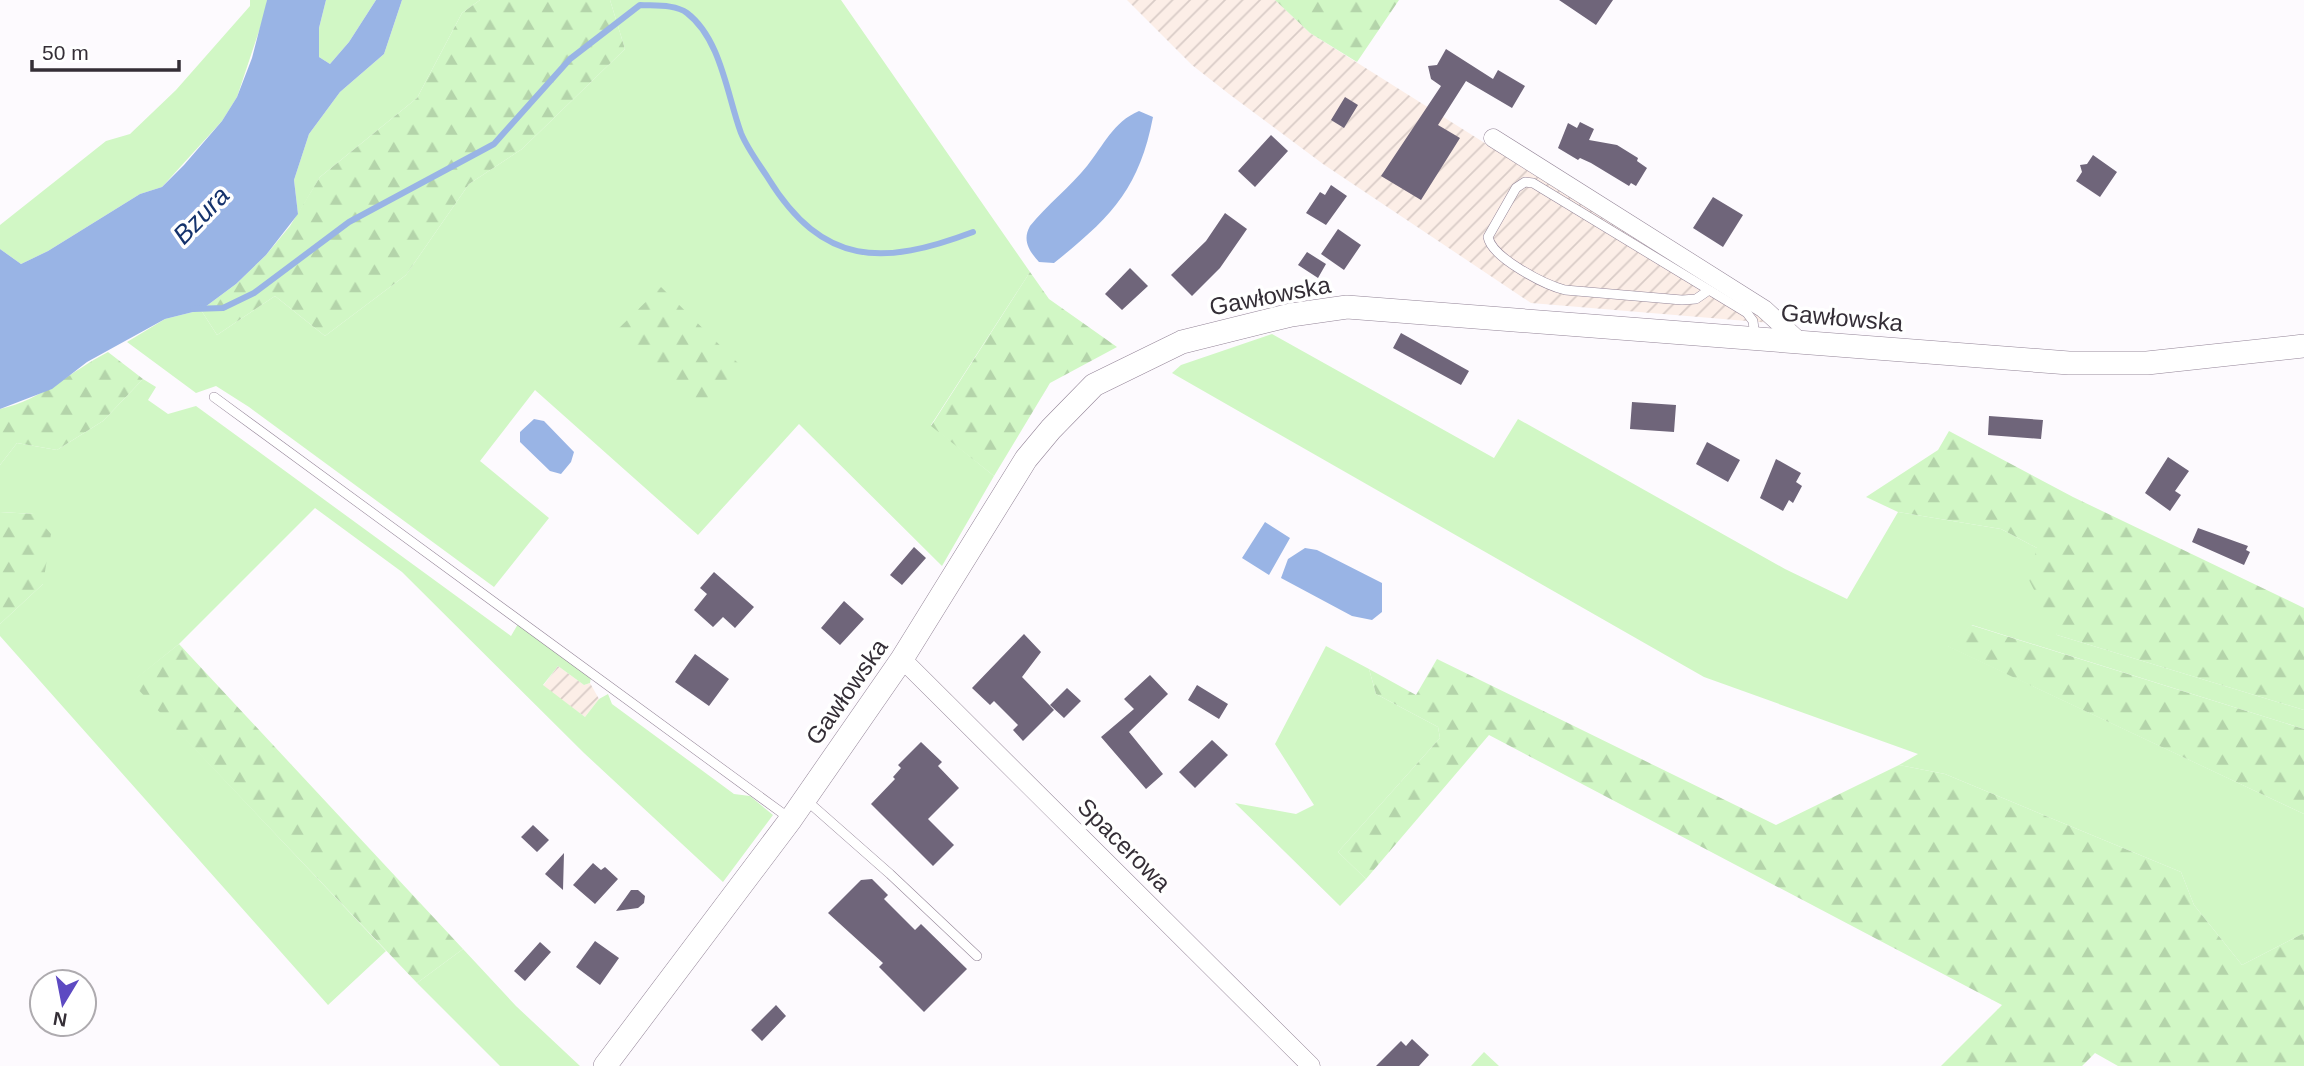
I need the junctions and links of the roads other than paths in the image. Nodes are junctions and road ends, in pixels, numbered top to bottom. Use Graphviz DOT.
graph roads {
  1 [pos="1493,138"];
  2 [pos="1709,290"];
  3 [pos="1755,337"];
  4 [pos="1799,341"];
  5 [pos="2304,346"];
  6 [pos="214,397"];
  7 [pos="902,659"];
  8 [pos="804,799"];
  9 [pos="791,819"];
  10 [pos="977,956"];
  11 [pos="606,1066"];
  12 [pos="1311,1066"];
  1 -- 4 [label="street"];
  2 -- 2 [label="lane"];
  2 -- 3 [label="lane"];
  3 -- 4 [label="street, Gawłowska"];
  3 -- 7 [label="street, Gawłowska"];
  4 -- 5 [label="street, Gawłowska"];
  6 -- 9 [label="lane"];
  7 -- 8 [label="street, Gawłowska"];
  7 -- 12 [label="street, Spacerowa"];
  8 -- 9 [label="street, Gawłowska"];
  8 -- 10 [label="lane"];
  9 -- 11 [label="street, Gawłowska"];
}
